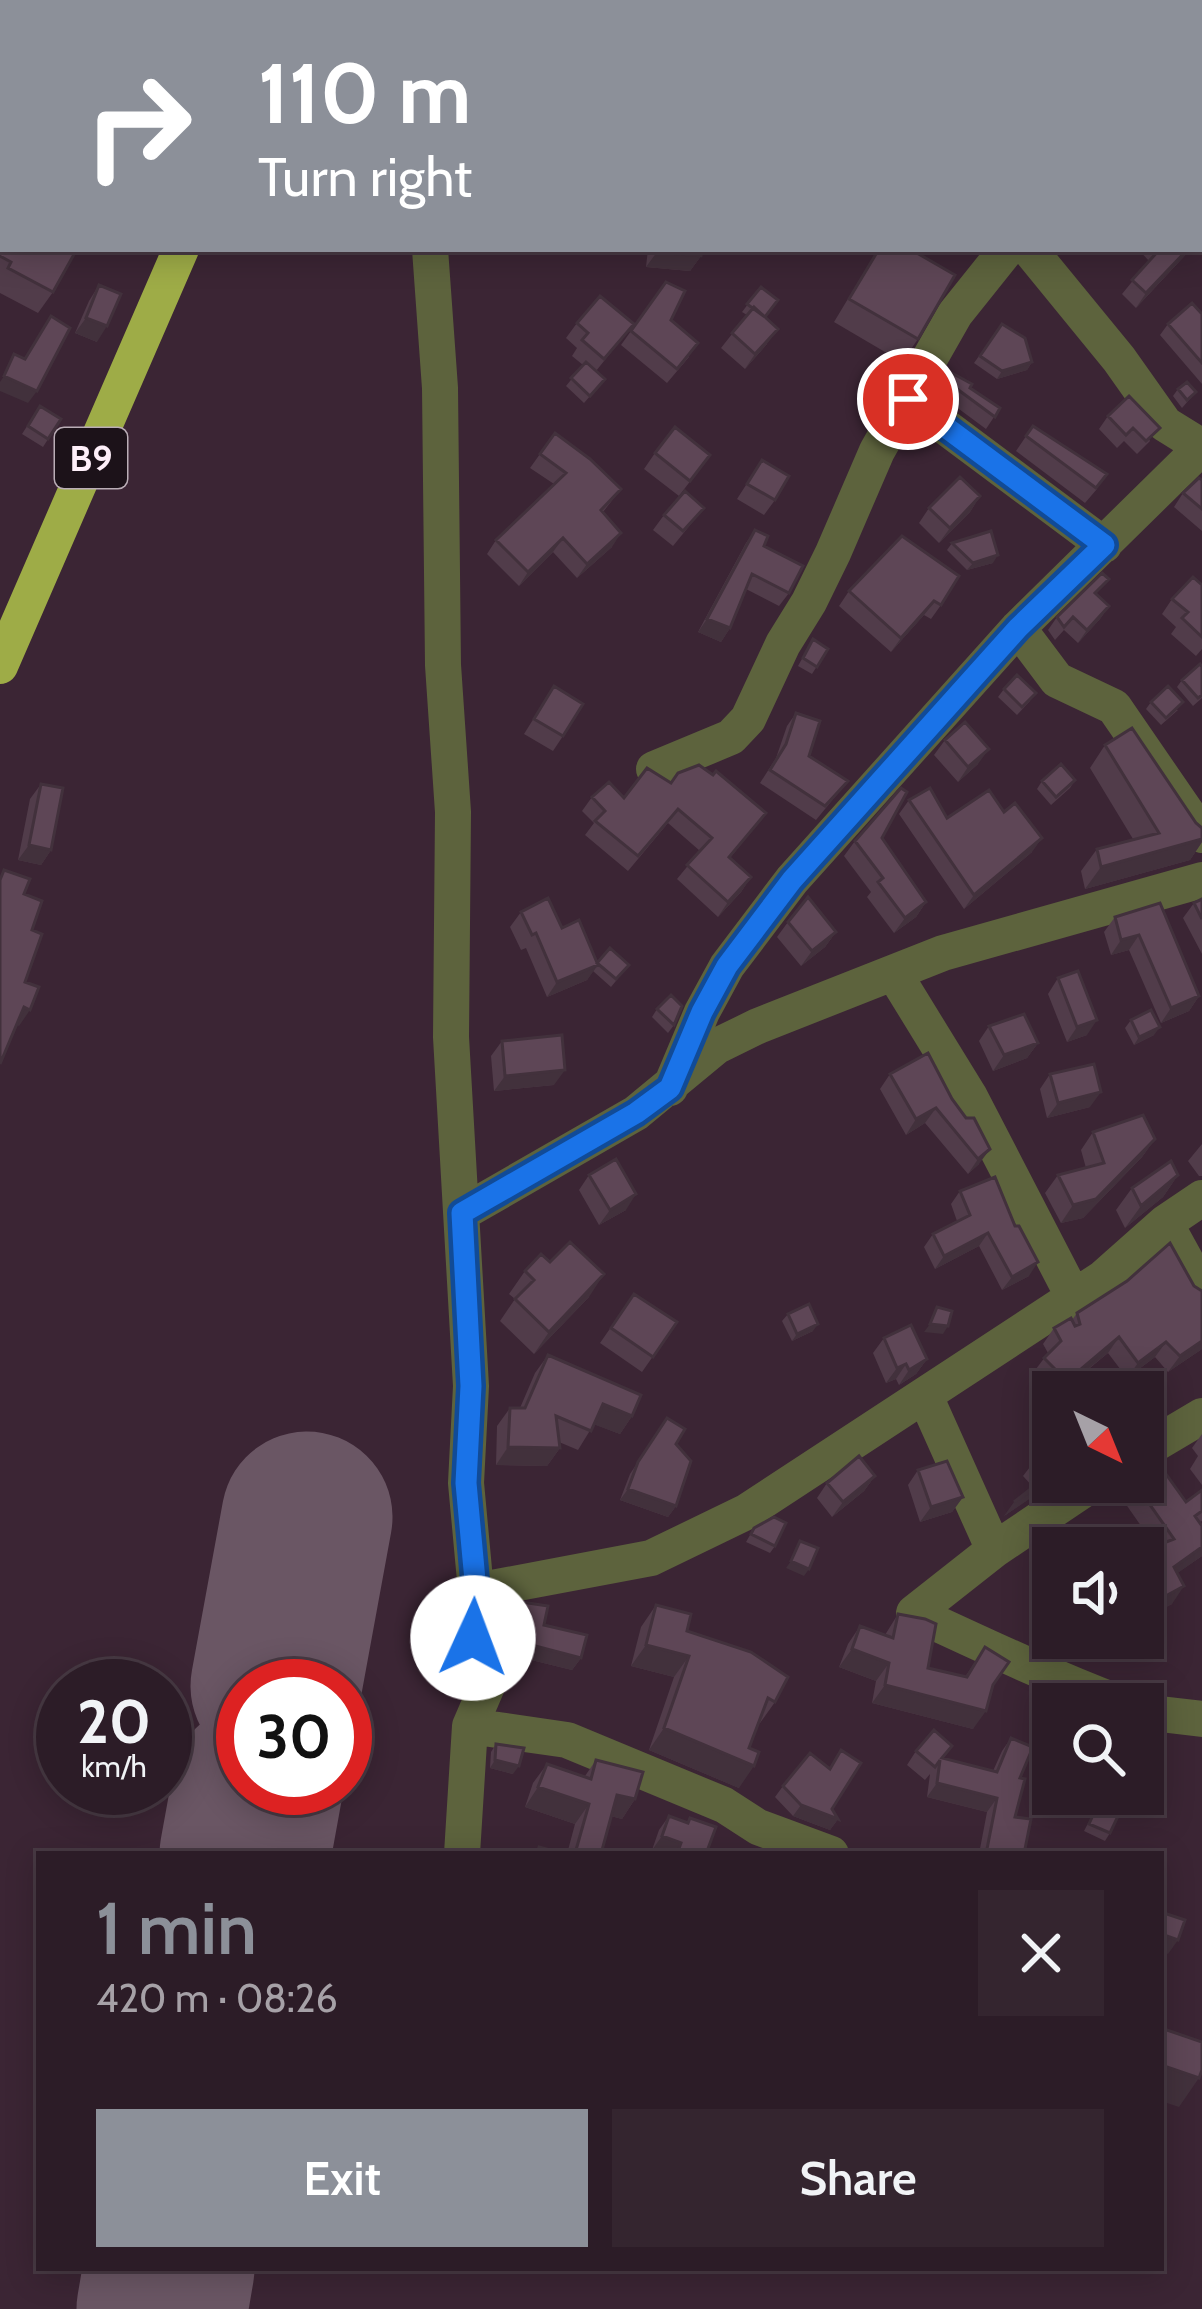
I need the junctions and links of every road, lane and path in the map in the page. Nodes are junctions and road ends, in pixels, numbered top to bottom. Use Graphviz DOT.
graph roads {
  1 [pos="180,252"];
  2 [pos="430,252"];
  3 [pos="1004,252"];
  4 [pos="1031,252"];
  5 [pos="908,399"];
  6 [pos="1202,447"];
  7 [pos="1104,545"];
  8 [pos="1018,628"];
  9 [pos="0,666"];
  10 [pos="654,769"];
  11 [pos="1202,835"];
  12 [pos="1202,880"];
  13 [pos="895,975"];
  14 [pos="670,1088"];
  15 [pos="1202,1198"];
  16 [pos="462,1213"];
  17 [pos="1166,1223"];
  18 [pos="1202,1290"];
  19 [pos="1073,1296"];
  20 [pos="925,1396"];
  21 [pos="1202,1415"];
  22 [pos="1164,1438"];
  23 [pos="1064,1503"];
  24 [pos="994,1550"];
  25 [pos="476,1591"];
  26 [pos="1065,1683"];
  27 [pos="1164,1715"];
  28 [pos="1198,1721"];
  29 [pos="470,1726"];
  30 [pos="462,1851"];
  31 [pos="822,1851"];
  1 -- 9 [label="highway, B9"];
  2 -- 16 [label="street"];
  3 -- 5 [label="street"];
  4 -- 6 [label="street"];
  5 -- 7 [label="street"];
  5 -- 10 [label="street"];
  6 -- 7 [label="street"];
  7 -- 8 [label="street"];
  8 -- 11 [label="street"];
  8 -- 14 [label="street"];
  12 -- 13 [label="street"];
  13 -- 14 [label="street"];
  13 -- 19 [label="street"];
  14 -- 16 [label="street"];
  15 -- 17 [label="street"];
  16 -- 25 [label="street"];
  17 -- 18 [label="street"];
  17 -- 19 [label="street"];
  19 -- 20 [label="street"];
  20 -- 24 [label="street"];
  20 -- 25 [label="street"];
  21 -- 22 [label="street"];
  23 -- 24 [label="street"];
  24 -- 26 [label="street"];
  25 -- 29 [label="street"];
  27 -- 28 [label="street"];
  29 -- 30 [label="street"];
  29 -- 31 [label="street"];
}
